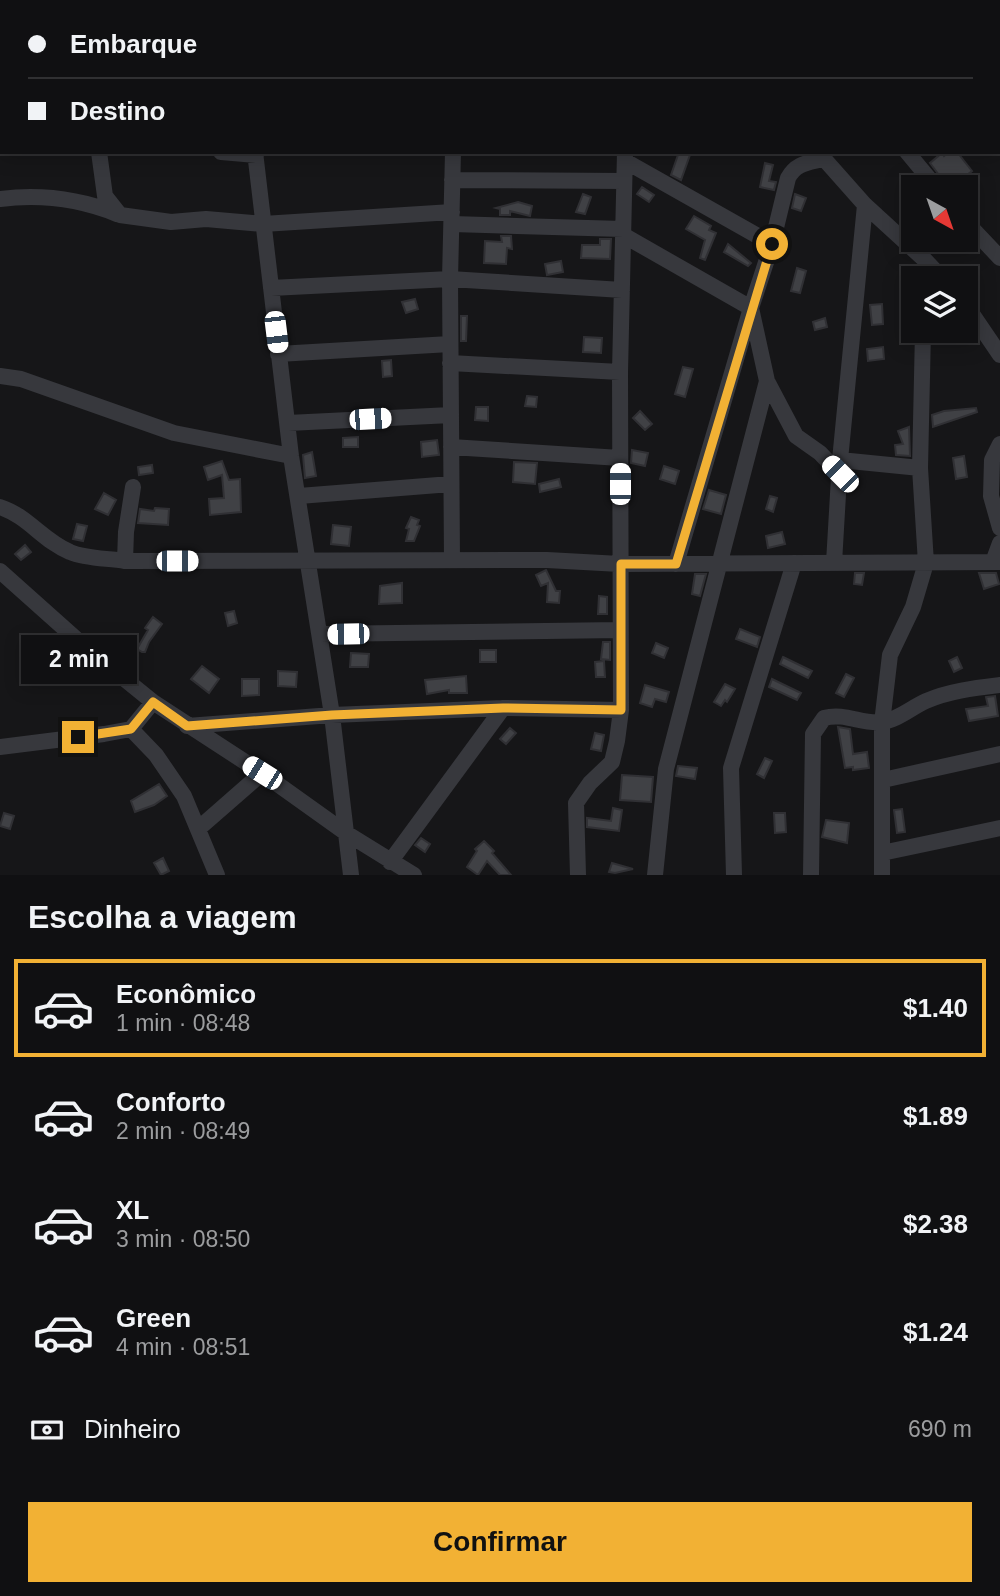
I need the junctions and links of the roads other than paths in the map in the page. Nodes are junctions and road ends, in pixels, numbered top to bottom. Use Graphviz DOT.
graph roads {
  1 [pos="99,154"];
  2 [pos="256,154"];
  3 [pos="453,154"];
  4 [pos="909,154"];
  5 [pos="821,155"];
  6 [pos="625,157"];
  7 [pos="926,175"];
  8 [pos="452,180"];
  9 [pos="624,181"];
  10 [pos="0,199"];
  11 [pos="865,205"];
  12 [pos="120,215"];
  13 [pos="452,218"];
  14 [pos="263,224"];
  15 [pos="623,232"];
  16 [pos="978,235"];
  17 [pos="772,244"];
  18 [pos="1000,258"];
  19 [pos="925,260"];
  20 [pos="925,266"];
  21 [pos="931,266"];
  22 [pos="450,279"];
  23 [pos="271,288"];
  24 [pos="622,290"];
  25 [pos="751,308"];
  26 [pos="978,323"];
  27 [pos="923,343"];
  28 [pos="450,344"];
  29 [pos="278,354"];
  30 [pos="1000,355"];
  31 [pos="450,363"];
  32 [pos="620,372"];
  33 [pos="0,376"];
  34 [pos="767,381"];
  35 [pos="451,415"];
  36 [pos="288,423"];
  37 [pos="1000,444"];
  38 [pos="451,447"];
  39 [pos="291,456"];
  40 [pos="620,458"];
  41 [pos="840,467"];
  42 [pos="920,468"];
  43 [pos="451,484"];
  44 [pos="133,487"];
  45 [pos="299,496"];
  46 [pos="0,507"];
  47 [pos="1000,528"];
  48 [pos="1000,543"];
  49 [pos="452,560"];
  50 [pos="125,561"];
  51 [pos="306,562"];
  52 [pos="997,562"];
  53 [pos="794,563"];
  54 [pos="834,563"];
  55 [pos="926,563"];
  56 [pos="621,564"];
  57 [pos="676,564"];
  58 [pos="718,564"];
  59 [pos="0,571"];
  60 [pos="620,631"];
  61 [pos="320,634"];
  62 [pos="1000,685"];
  63 [pos="153,702"];
  64 [pos="503,708"];
  65 [pos="621,710"];
  66 [pos="332,715"];
  67 [pos="882,723"];
  68 [pos="187,726"];
  69 [pos="131,729"];
  70 [pos="0,747"];
  71 [pos="1000,754"];
  72 [pos="262,773"];
  73 [pos="883,780"];
  74 [pos="1000,828"];
  75 [pos="198,829"];
  76 [pos="346,833"];
  77 [pos="390,862"];
  78 [pos="882,864"];
  79 [pos="217,875"];
  80 [pos="351,875"];
  81 [pos="414,875"];
  82 [pos="578,875"];
  83 [pos="655,875"];
  84 [pos="734,875"];
  85 [pos="811,875"];
  86 [pos="866,875"];
  1 -- 12 [label="street"];
  2 -- 14 [label="street"];
  3 -- 8 [label="street"];
  4 -- 7 [label="street"];
  5 -- 11 [label="street"];
  5 -- 17 [label="street"];
  6 -- 9 [label="street"];
  6 -- 17 [label="street"];
  8 -- 9 [label="street"];
  8 -- 13 [label="street"];
  9 -- 15 [label="street"];
  10 -- 12 [label="street"];
  11 -- 19 [label="street"];
  11 -- 41 [label="street"];
  12 -- 14 [label="street"];
  13 -- 14 [label="street"];
  13 -- 15 [label="street"];
  13 -- 22 [label="street"];
  14 -- 23 [label="street"];
  15 -- 24 [label="street"];
  15 -- 25 [label="street"];
  16 -- 18 [label="street"];
  17 -- 25 [label="street"];
  19 -- 20 [label="street"];
  19 -- 21 [label="street"];
  22 -- 23 [label="street"];
  22 -- 24 [label="street"];
  22 -- 28 [label="street"];
  23 -- 29 [label="street"];
  24 -- 32 [label="street"];
  25 -- 34 [label="street"];
  25 -- 57 [label="street"];
  26 -- 30 [label="street"];
  27 -- 42 [label="street"];
  28 -- 29 [label="street"];
  28 -- 31 [label="street"];
  29 -- 36 [label="street"];
  31 -- 32 [label="street"];
  31 -- 35 [label="street"];
  32 -- 40 [label="street"];
  33 -- 39 [label="street"];
  34 -- 41 [label="street"];
  34 -- 58 [label="street"];
  35 -- 36 [label="street"];
  35 -- 38 [label="street"];
  36 -- 39 [label="street"];
  37 -- 47 [label="street"];
  38 -- 40 [label="street"];
  38 -- 43 [label="street"];
  39 -- 45 [label="street"];
  40 -- 56 [label="street"];
  41 -- 42 [label="street"];
  41 -- 54 [label="street"];
  42 -- 55 [label="street"];
  43 -- 45 [label="street"];
  43 -- 49 [label="street"];
  44 -- 50 [label="street"];
  45 -- 51 [label="street"];
  46 -- 50 [label="street"];
  48 -- 52 [label="street"];
  49 -- 51 [label="street"];
  49 -- 56 [label="street"];
  50 -- 51 [label="street"];
  51 -- 61 [label="street"];
  52 -- 55 [label="street"];
  53 -- 54 [label="street"];
  53 -- 58 [label="street"];
  53 -- 84 [label="street"];
  54 -- 55 [label="street"];
  55 -- 67 [label="street"];
  56 -- 57 [label="street"];
  56 -- 60 [label="street"];
  57 -- 58 [label="street"];
  58 -- 83 [label="street"];
  59 -- 63 [label="street"];
  60 -- 61 [label="street"];
  60 -- 65 [label="street"];
  61 -- 66 [label="street"];
  62 -- 67 [label="street"];
  63 -- 68 [label="street"];
  63 -- 69 [label="street"];
  64 -- 65 [label="street"];
  64 -- 66 [label="street"];
  64 -- 77 [label="street"];
  65 -- 82 [label="street"];
  66 -- 68 [label="street"];
  66 -- 76 [label="street"];
  67 -- 73 [label="street"];
  67 -- 85 [label="street"];
  68 -- 72 [label="street"];
  69 -- 70 [label="street"];
  69 -- 75 [label="street"];
  71 -- 73 [label="street"];
  72 -- 75 [label="street"];
  72 -- 76 [label="street"];
  73 -- 78 [label="street"];
  74 -- 78 [label="street"];
  75 -- 79 [label="street"];
  76 -- 77 [label="street"];
  76 -- 80 [label="street"];
  77 -- 81 [label="street"];
  78 -- 86 [label="street"];
}
